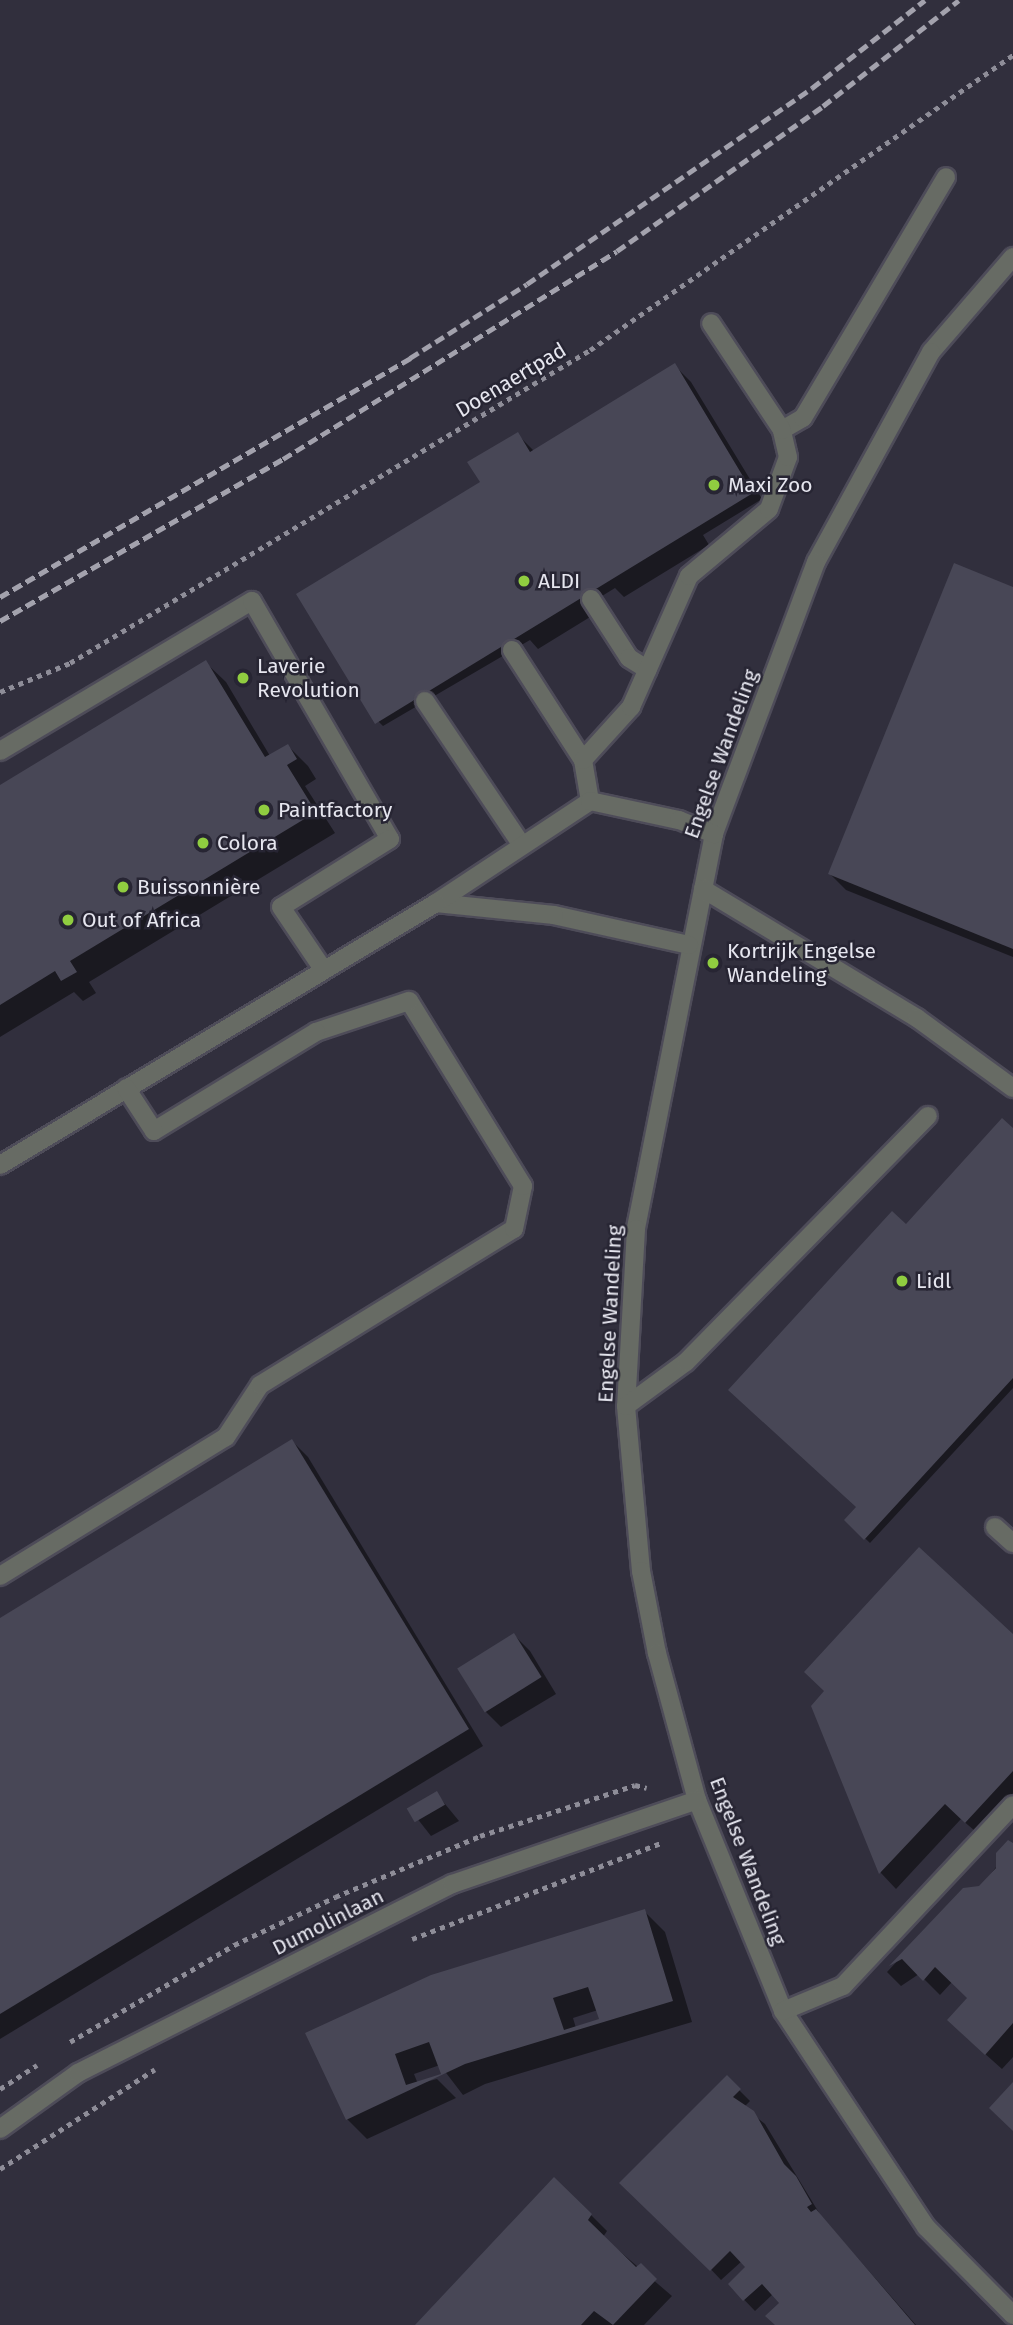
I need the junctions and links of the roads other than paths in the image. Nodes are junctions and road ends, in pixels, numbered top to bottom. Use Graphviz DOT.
graph roads {
  1 [pos="946,177"];
  2 [pos="1013,257"];
  3 [pos="711,323"];
  4 [pos="782,430"];
  5 [pos="591,599"];
  6 [pos="512,650"];
  7 [pos="648,670"];
  8 [pos="425,701"];
  9 [pos="0,751"];
  10 [pos="583,760"];
  11 [pos="590,801"];
  12 [pos="714,834"];
  13 [pos="522,845"];
  14 [pos="703,889"];
  15 [pos="436,903"];
  16 [pos="689,945"];
  17 [pos="323,969"];
  18 [pos="126,1088"];
  19 [pos="1013,1088"];
  20 [pos="928,1116"];
  21 [pos="0,1165"];
  22 [pos="626,1406"];
  23 [pos="995,1527"];
  24 [pos="1013,1543"];
  25 [pos="0,1576"];
  26 [pos="697,1800"];
  27 [pos="1013,1805"];
  28 [pos="783,2011"];
  29 [pos="0,2129"];
  30 [pos="1013,2315"];
  1 -- 4 [label="street"];
  2 -- 12 [label="street, Engelse Wandeling"];
  3 -- 4 [label="street"];
  4 -- 7 [label="street"];
  5 -- 7 [label="street"];
  6 -- 10 [label="street"];
  7 -- 10 [label="street"];
  8 -- 13 [label="street"];
  9 -- 17 [label="street"];
  10 -- 11 [label="street"];
  11 -- 12 [label="street"];
  11 -- 13 [label="street"];
  12 -- 14 [label="street, Engelse Wandeling"];
  13 -- 15 [label="street"];
  14 -- 16 [label="street, Engelse Wandeling"];
  14 -- 19 [label="street"];
  15 -- 16 [label="street"];
  15 -- 17 [label="street"];
  16 -- 22 [label="street, Engelse Wandeling"];
  17 -- 18 [label="street"];
  18 -- 21 [label="street"];
  18 -- 25 [label="street"];
  20 -- 22 [label="street"];
  22 -- 26 [label="street, Engelse Wandeling"];
  23 -- 24 [label="street"];
  26 -- 28 [label="street, Engelse Wandeling"];
  26 -- 29 [label="street, Dumolinlaan"];
  27 -- 28 [label="street"];
  28 -- 30 [label="street, Engelse Wandeling"];
}
